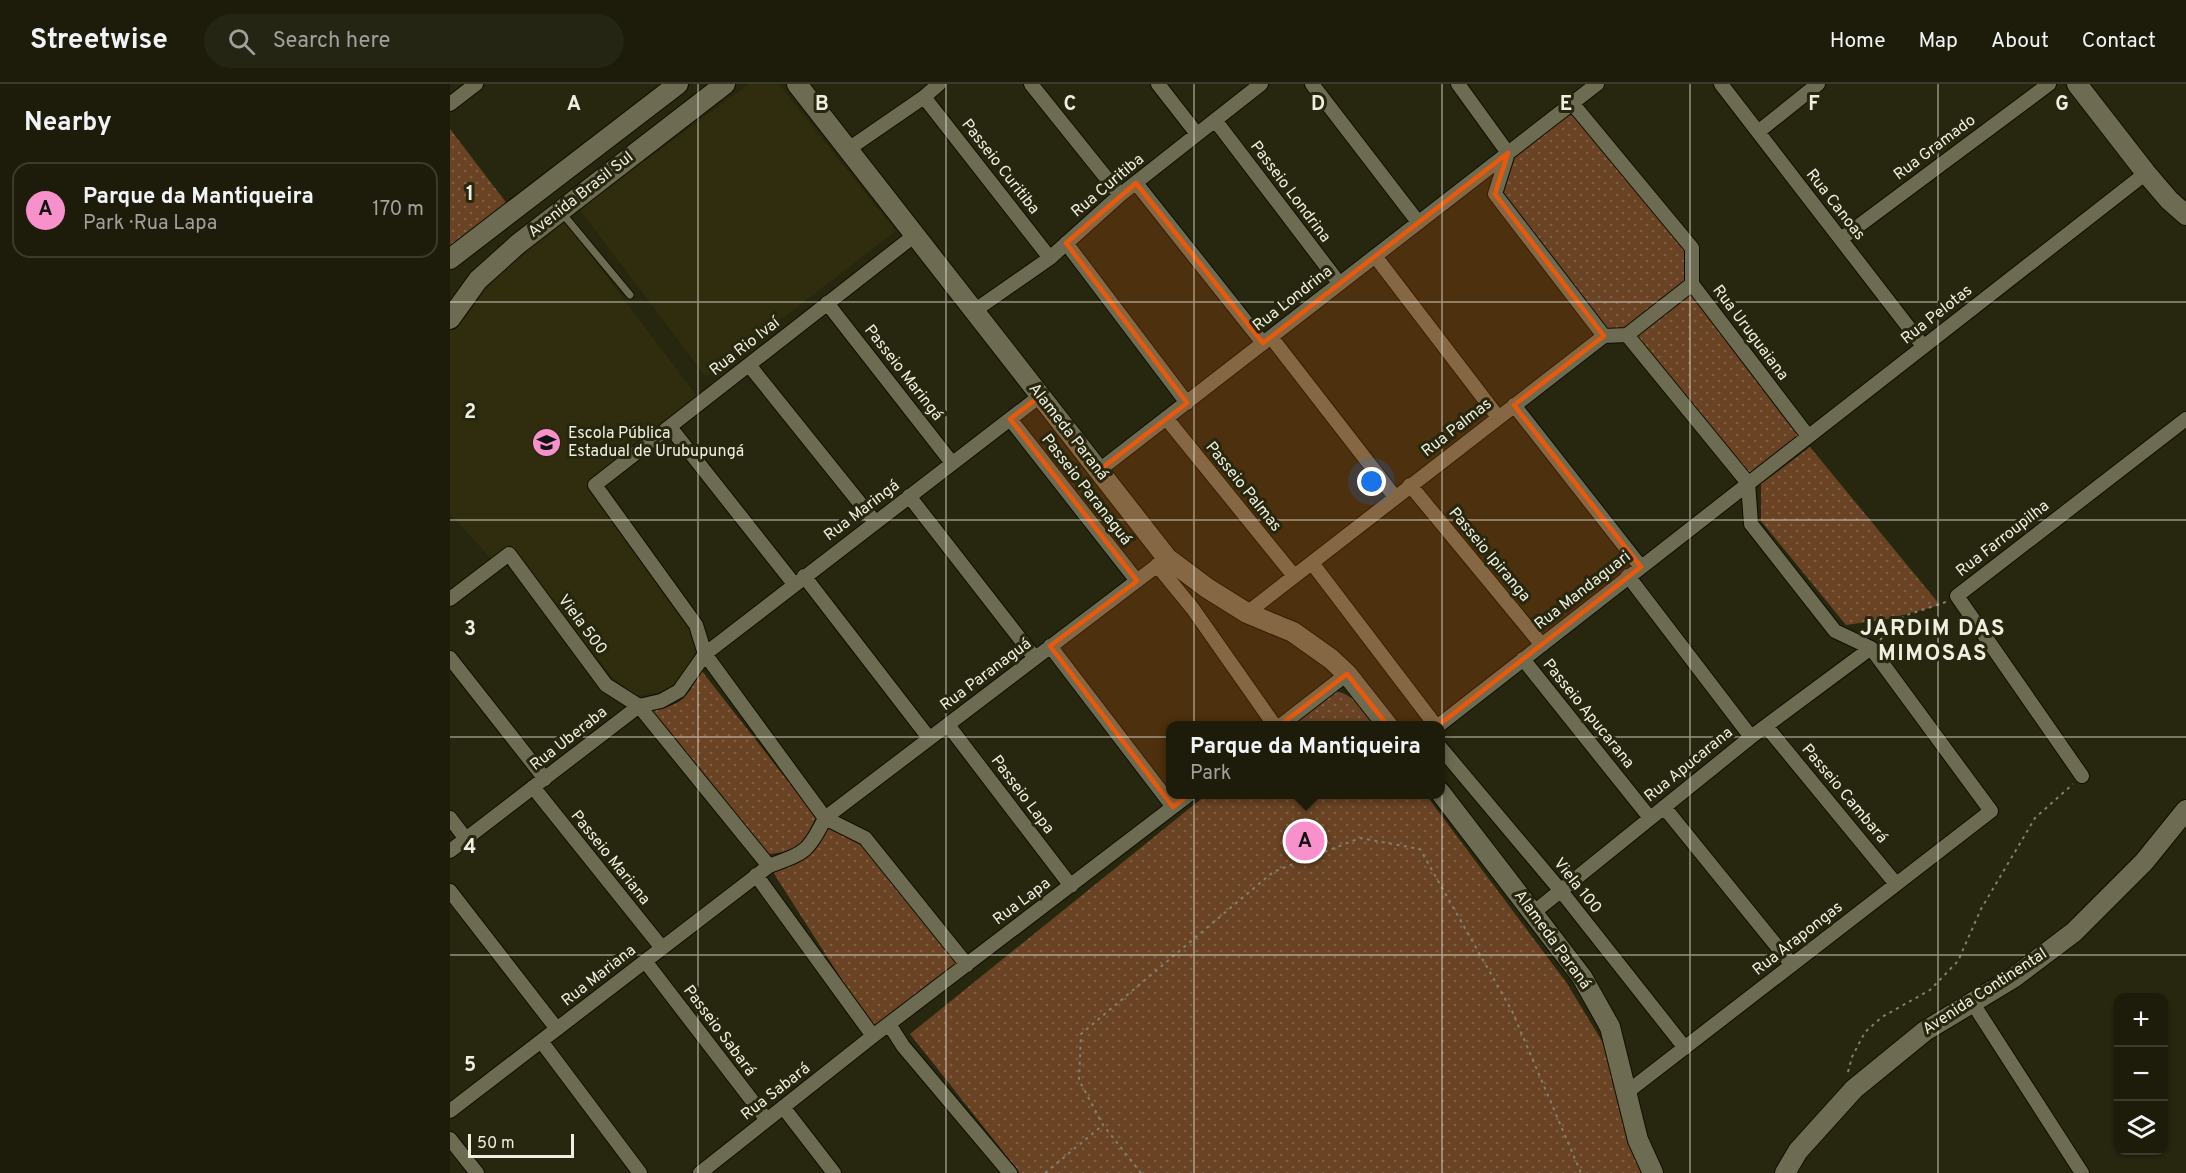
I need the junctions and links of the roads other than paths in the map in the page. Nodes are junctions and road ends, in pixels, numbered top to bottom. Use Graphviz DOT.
graph roads {
  1 [pos="476,84"];
  2 [pos="678,84"];
  3 [pos="725,84"];
  4 [pos="796,84"];
  5 [pos="939,84"];
  6 [pos="1031,84"];
  7 [pos="1158,84"];
  8 [pos="1261,84"];
  9 [pos="1312,84"];
  10 [pos="1458,84"];
  11 [pos="1597,84"];
  12 [pos="1721,84"];
  13 [pos="1818,84"];
  14 [pos="2049,84"];
  15 [pos="2077,84"];
  16 [pos="924,97"];
  17 [pos="1572,103"];
  18 [pos="450,104"];
  19 [pos="1215,120"];
  20 [pos="1758,132"];
  21 [pos="1197,134"];
  22 [pos="847,150"];
  23 [pos="1508,153"];
  24 [pos="2146,173"];
  25 [pos="1136,183"];
  26 [pos="1120,195"];
  27 [pos="561,211"];
  28 [pos="2186,215"];
  29 [pos="1418,222"];
  30 [pos="915,235"];
  31 [pos="1841,239"];
  32 [pos="1066,243"];
  33 [pos="1375,256"];
  34 [pos="1050,258"];
  35 [pos="450,259"];
  36 [pos="1339,284"];
  37 [pos="1692,284"];
  38 [pos="630,295"];
  39 [pos="827,303"];
  40 [pos="974,311"];
  41 [pos="450,319"];
  42 [pos="1627,335"];
  43 [pos="1604,336"];
  44 [pos="1267,340"];
  45 [pos="1923,346"];
  46 [pos="749,365"];
  47 [pos="1040,396"];
  48 [pos="1188,403"];
  49 [pos="1514,405"];
  50 [pos="1498,417"];
  51 [pos="1166,418"];
  52 [pos="1010,419"];
  53 [pos="2186,419"];
  54 [pos="670,427"];
  55 [pos="1808,436"];
  56 [pos="952,463"];
  57 [pos="1098,471"];
  58 [pos="1748,483"];
  59 [pos="1410,485"];
  60 [pos="909,496"];
  61 [pos="1395,497"];
  62 [pos="875,522"];
  63 [pos="1162,561"];
  64 [pos="1311,563"];
  65 [pos="1641,567"];
  66 [pos="1294,576"];
  67 [pos="1628,576"];
  68 [pos="799,580"];
  69 [pos="1137,581"];
  70 [pos="450,599"];
  71 [pos="1247,613"];
  72 [pos="1542,645"];
  73 [pos="1050,646"];
  74 [pos="1871,648"];
  75 [pos="705,654"];
  76 [pos="450,658"];
  77 [pos="1035,658"];
  78 [pos="1523,659"];
  79 [pos="1347,674"];
  80 [pos="639,706"];
  81 [pos="1271,721"];
  82 [pos="1286,721"];
  83 [pos="1384,721"];
  84 [pos="1433,721"];
  85 [pos="1443,721"];
  86 [pos="948,725"];
  87 [pos="1766,726"];
  88 [pos="1751,737"];
  89 [pos="929,738"];
  90 [pos="1445,753"];
  91 [pos="2082,776"];
  92 [pos="539,783"];
  93 [pos="1166,798"];
  94 [pos="1167,799"];
  95 [pos="1184,799"];
  96 [pos="1445,799"];
  97 [pos="1173,807"];
  98 [pos="1664,807"];
  99 [pos="2186,810"];
  100 [pos="450,818"];
  101 [pos="825,818"];
  102 [pos="1650,818"];
  103 [pos="466,839"];
  104 [pos="450,851"];
  105 [pos="769,866"];
  106 [pos="756,875"];
  107 [pos="1896,884"];
  108 [pos="1071,885"];
  109 [pos="450,891"];
  110 [pos="1561,891"];
  111 [pos="1533,914"];
  112 [pos="662,948"];
  113 [pos="645,961"];
  114 [pos="1792,964"];
  115 [pos="967,965"];
  116 [pos="1972,1002"];
  117 [pos="889,1024"];
  118 [pos="557,1029"];
  119 [pos="873,1036"];
  120 [pos="541,1041"];
  121 [pos="1685,1048"];
  122 [pos="1626,1093"];
  123 [pos="452,1106"];
  124 [pos="783,1107"];
  125 [pos="767,1120"];
  126 [pos="450,1139"];
  127 [pos="477,1173"];
  128 [pos="640,1173"];
  129 [pos="700,1173"];
  130 [pos="834,1173"];
  131 [pos="1010,1173"];
  132 [pos="1653,1173"];
  133 [pos="1785,1173"];
  134 [pos="2082,1173"];
  1 -- 18 [label="street"];
  2 -- 35 [label="street, Avenida Brasil Sul"];
  3 -- 27 [label="street, Avenida Brasil Sul"];
  4 -- 22 [label="street, Alameda Paraná"];
  5 -- 16 [label="street"];
  6 -- 26 [label="street"];
  7 -- 21 [label="street"];
  8 -- 19 [label="street, Rua Curitiba"];
  9 -- 29 [label="street"];
  10 -- 23 [label="street"];
  11 -- 17 [label="street, Rua Londrina"];
  12 -- 20 [label="street, Rua Canoas"];
  13 -- 20 [label="street"];
  14 -- 31 [label="street, Rua Gramado"];
  15 -- 24 [label="street"];
  16 -- 22 [label="street"];
  16 -- 34 [label="street, Passeio Curitiba"];
  17 -- 23 [label="street, Rua Londrina"];
  17 -- 37 [label="street, Rua Uruguaiana"];
  19 -- 21 [label="street, Rua Curitiba"];
  19 -- 36 [label="street, Passeio Londrina"];
  20 -- 31 [label="street, Rua Canoas"];
  21 -- 25 [label="street, Rua Curitiba"];
  22 -- 30 [label="street, Alameda Paraná"];
  23 -- 29 [label="street, Rua Londrina"];
  23 -- 43 [label="street"];
  24 -- 28 [label="street"];
  24 -- 45 [label="street, Rua Pelotas"];
  25 -- 26 [label="street, Rua Curitiba"];
  25 -- 44 [label="street"];
  26 -- 32 [label="street, Rua Curitiba"];
  27 -- 38 [label="lane"];
  27 -- 41 [label="street, Avenida Brasil Sul"];
  29 -- 33 [label="street, Rua Londrina"];
  30 -- 39 [label="street, Rua Rio Ivaí"];
  30 -- 40 [label="street, Alameda Paraná"];
  31 -- 45 [label="street, Rua Canoas"];
  32 -- 34 [label="street, Rua Curitiba"];
  32 -- 48 [label="street"];
  33 -- 36 [label="street, Rua Londrina"];
  33 -- 50 [label="street"];
  34 -- 40 [label="street, Rua Curitiba"];
  36 -- 44 [label="street, Rua Londrina"];
  37 -- 42 [label="street"];
  37 -- 55 [label="street, Rua Uruguaiana"];
  39 -- 46 [label="street, Rua Rio Ivaí"];
  39 -- 56 [label="street, Passeio Maringá"];
  40 -- 47 [label="street, Alameda Paraná"];
  42 -- 43 [label="street"];
  42 -- 58 [label="street"];
  43 -- 49 [label="street, Rua Palmas"];
  44 -- 48 [label="street, Rua Londrina"];
  44 -- 61 [label="street"];
  45 -- 55 [label="street, Rua Pelotas"];
  46 -- 54 [label="street, Rua Rio Ivaí"];
  46 -- 62 [label="street"];
  47 -- 52 [label="street, Rua Maringá"];
  47 -- 57 [label="street, Alameda Paraná"];
  48 -- 51 [label="street, Rua Londrina"];
  49 -- 50 [label="street, Rua Palmas"];
  49 -- 65 [label="street"];
  50 -- 59 [label="street, Rua Palmas"];
  51 -- 57 [label="street, Rua Londrina"];
  51 -- 66 [label="street, Passeio Palmas"];
  52 -- 56 [label="street, Rua Maringá"];
  52 -- 69 [label="street, Passeio Paranaguá"];
  53 -- 91 [label="street, Rua Farroupilha"];
  54 -- 68 [label="street"];
  54 -- 75 [label="street, Rua Rio Ivaí"];
  55 -- 58 [label="street, Rua Pelotas"];
  56 -- 60 [label="street, Rua Maringá"];
  57 -- 63 [label="street, Alameda Paraná"];
  58 -- 65 [label="street, Rua Mandaguari"];
  58 -- 74 [label="street"];
  59 -- 61 [label="street, Rua Palmas"];
  59 -- 72 [label="street, Passeio Ipiranga"];
  60 -- 62 [label="street, Rua Maringá"];
  60 -- 77 [label="street"];
  61 -- 64 [label="street, Rua Palmas"];
  62 -- 68 [label="street, Rua Maringá"];
  63 -- 69 [label="street, Rua Paranaguá"];
  63 -- 71 [label="street, Alameda Paraná"];
  63 -- 81 [label="street"];
  64 -- 66 [label="street, Rua Palmas"];
  64 -- 84 [label="street"];
  65 -- 67 [label="street, Rua Mandaguari"];
  66 -- 71 [label="street, Rua Palmas"];
  67 -- 72 [label="street, Rua Mandaguari"];
  67 -- 88 [label="street"];
  68 -- 75 [label="street, Rua Maringá"];
  68 -- 89 [label="street"];
  69 -- 73 [label="street, Rua Paranaguá"];
  70 -- 80 [label="street, Viela 500"];
  71 -- 79 [label="street, Alameda Paraná"];
  72 -- 78 [label="street, Rua Mandaguari"];
  73 -- 77 [label="street, Rua Paranaguá"];
  73 -- 93 [label="street"];
  74 -- 87 [label="street, Rua Apucarana"];
  74 -- 107 [label="street, Rua Arapongas"];
  75 -- 80 [label="street, Rua Uberaba"];
  75 -- 101 [label="street"];
  76 -- 92 [label="street, Passeio Mariana"];
  77 -- 86 [label="street, Rua Paranaguá"];
  78 -- 85 [label="street, Rua Mandaguari"];
  78 -- 102 [label="street, Passeio Apucarana"];
  79 -- 82 [label="street"];
  79 -- 83 [label="street, Alameda Paraná"];
  80 -- 92 [label="street, Rua Uberaba"];
  80 -- 105 [label="street, Viela 500"];
  86 -- 89 [label="street, Rua Paranaguá"];
  86 -- 108 [label="street, Passeio Lapa"];
  87 -- 88 [label="street, Rua Apucarana"];
  87 -- 107 [label="street, Passeio Cambará"];
  88 -- 98 [label="street, Rua Apucarana"];
  89 -- 101 [label="street, Rua Paranaguá"];
  90 -- 110 [label="street, Viela 100"];
  92 -- 103 [label="street, Rua Uberaba"];
  92 -- 112 [label="street, Passeio Mariana"];
  94 -- 97 [label="street"];
  95 -- 97 [label="street, Rua Lapa"];
  96 -- 111 [label="street, Alameda Paraná"];
  97 -- 108 [label="street, Rua Lapa"];
  98 -- 102 [label="street, Rua Apucarana"];
  98 -- 114 [label="street"];
  99 -- 116 [label="street, Avenida Continental"];
  100 -- 103 [label="street"];
  101 -- 105 [label="street, Rua Mariana"];
  101 -- 115 [label="street"];
  102 -- 110 [label="street, Rua Apucarana"];
  103 -- 104 [label="street, Rua Uberaba"];
  105 -- 106 [label="street, Rua Mariana"];
  106 -- 112 [label="street, Rua Mariana"];
  106 -- 119 [label="street"];
  107 -- 114 [label="street, Rua Arapongas"];
  108 -- 115 [label="street, Rua Lapa"];
  109 -- 118 [label="street"];
  110 -- 111 [label="street, Rua Apucarana"];
  110 -- 121 [label="street, Viela 100"];
  111 -- 122 [label="street, Alameda Paraná"];
  112 -- 113 [label="street, Rua Mariana"];
  113 -- 118 [label="street, Rua Mariana"];
  113 -- 125 [label="street, Passeio Sabará"];
  114 -- 121 [label="street, Rua Arapongas"];
  115 -- 117 [label="street, Rua Lapa"];
  116 -- 133 [label="street, Avenida Continental"];
  116 -- 134 [label="street"];
  117 -- 119 [label="street, Rua Lapa"];
  117 -- 131 [label="street"];
  118 -- 120 [label="street, Rua Mariana"];
  119 -- 124 [label="street, Rua Sabará"];
  120 -- 123 [label="street, Rua Mariana"];
  120 -- 128 [label="street"];
  121 -- 122 [label="street, Rua Arapongas"];
  122 -- 132 [label="street, Alameda Paraná"];
  124 -- 125 [label="street, Rua Sabará"];
  124 -- 130 [label="street"];
  125 -- 129 [label="street, Rua Sabará"];
  126 -- 127 [label="street"];
}
